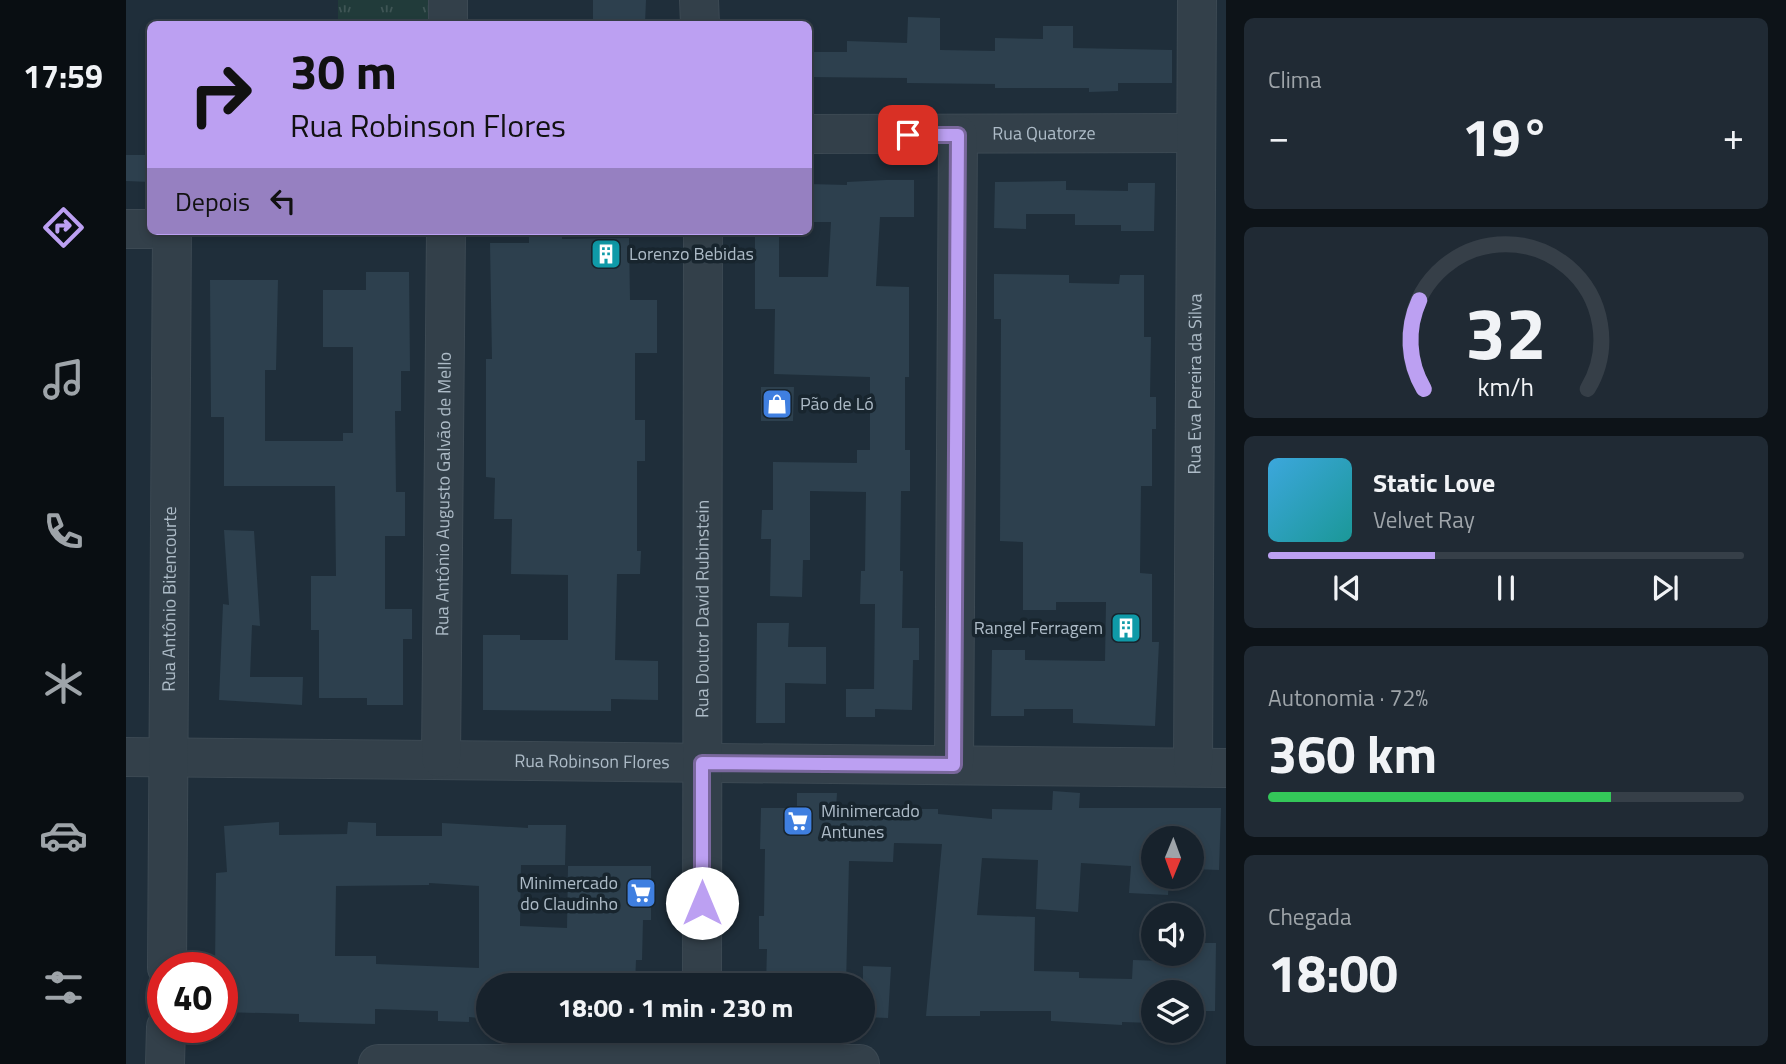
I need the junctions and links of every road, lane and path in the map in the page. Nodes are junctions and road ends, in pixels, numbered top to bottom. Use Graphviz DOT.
graph roads {
  1 [pos="448,0"];
  2 [pos="699,0"];
  3 [pos="1197,0"];
  4 [pos="448,21"];
  5 [pos="700,21"];
  6 [pos="1195,133"];
  7 [pos="812,134"];
  8 [pos="958,135"];
  9 [pos="126,229"];
  10 [pos="147,229"];
  11 [pos="173,235"];
  12 [pos="446,235"];
  13 [pos="703,235"];
  14 [pos="126,757"];
  15 [pos="170,758"];
  16 [pos="441,758"];
  17 [pos="702,763"];
  18 [pos="954,765"];
  19 [pos="1209,767"];
  20 [pos="167,952"];
  21 [pos="702,973"];
  22 [pos="166,1043"];
  23 [pos="701,1052"];
  24 [pos="165,1064"];
  25 [pos="378,1064"];
  26 [pos="860,1064"];
  1 -- 4 [label="street"];
  2 -- 5 [label="street"];
  3 -- 6 [label="street, Rua Eva Pereira da Silva"];
  6 -- 8 [label="street, Rua Quatorze"];
  6 -- 19 [label="street, Rua Eva Pereira da Silva"];
  7 -- 8 [label="street, Rua Quatorze"];
  8 -- 18 [label="street"];
  9 -- 10 [label="street"];
  11 -- 15 [label="street, Rua Antônio Bitencourte"];
  12 -- 16 [label="street, Rua Antônio Augusto Galvão de Mello"];
  13 -- 17 [label="street, Rua Doutor David Rubinstein"];
  14 -- 15 [label="street, Rua Robinson Flores"];
  15 -- 16 [label="street, Rua Robinson Flores"];
  15 -- 20 [label="street, Rua Antônio Bitencourte"];
  16 -- 17 [label="street, Rua Robinson Flores"];
  17 -- 18 [label="street, Rua Robinson Flores"];
  17 -- 21 [label="street, Rua Doutor David Rubinstein"];
  18 -- 19 [label="street, Rua Robinson Flores"];
  22 -- 24 [label="street"];
  23 -- 25 [label="street"];
  23 -- 26 [label="street"];
}
